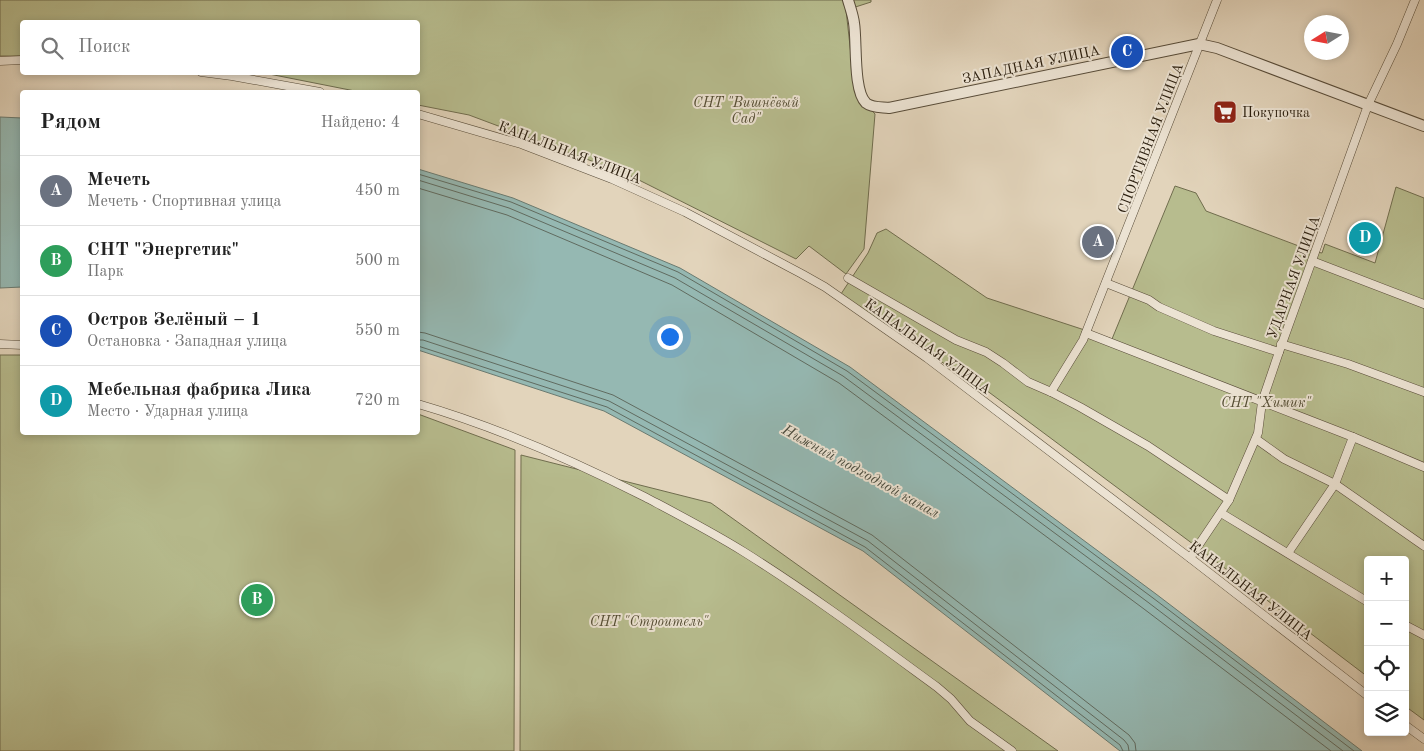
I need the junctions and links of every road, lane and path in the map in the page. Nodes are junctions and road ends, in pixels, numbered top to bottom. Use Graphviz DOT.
graph roads {
  1 [pos="848,0"];
  2 [pos="1217,0"];
  3 [pos="1415,0"];
  4 [pos="1199,44"];
  5 [pos="20,60"];
  6 [pos="0,61"];
  7 [pos="221,75"];
  8 [pos="309,90"];
  9 [pos="1368,105"];
  10 [pos="420,115"];
  11 [pos="1424,126"];
  12 [pos="1312,261"];
  13 [pos="848,278"];
  14 [pos="1106,283"];
  15 [pos="1424,304"];
  16 [pos="1086,333"];
  17 [pos="0,344"];
  18 [pos="20,345"];
  19 [pos="1280,348"];
  20 [pos="1051,392"];
  21 [pos="1424,392"];
  22 [pos="1262,402"];
  23 [pos="420,405"];
  24 [pos="1353,437"];
  25 [pos="1256,439"];
  26 [pos="1424,467"];
  27 [pos="1335,484"];
  28 [pos="1229,500"];
  29 [pos="1221,513"];
  30 [pos="1424,546"];
  31 [pos="1288,553"];
  32 [pos="1190,558"];
  33 [pos="1366,601"];
  34 [pos="1409,627"];
  35 [pos="1424,635"];
  36 [pos="1364,693"];
  37 [pos="1409,728"];
  38 [pos="1424,739"];
  39 [pos="1012,751"];
  1 -- 4 [label="street, ЗАПАДНАЯ УЛИЦА"];
  2 -- 4 [label="street, СПОРТИВНАЯ УЛИЦА"];
  3 -- 9 [label="street, УДАРНАЯ УЛИЦА"];
  4 -- 9 [label="street"];
  4 -- 14 [label="street, СПОРТИВНАЯ УЛИЦА"];
  5 -- 6 [label="street"];
  7 -- 8 [label="street"];
  9 -- 11 [label="street"];
  9 -- 12 [label="street, УДАРНАЯ УЛИЦА"];
  10 -- 32 [label="street, КАНАЛЬНАЯ УЛИЦА"];
  12 -- 15 [label="street"];
  12 -- 19 [label="street, УДАРНАЯ УЛИЦА"];
  13 -- 20 [label="street"];
  14 -- 16 [label="street, СПОРТИВНАЯ УЛИЦА"];
  14 -- 19 [label="street"];
  16 -- 20 [label="street, СПОРТИВНАЯ УЛИЦА"];
  16 -- 22 [label="street"];
  17 -- 18 [label="street"];
  19 -- 21 [label="street"];
  19 -- 22 [label="street, УДАРНАЯ УЛИЦА"];
  20 -- 28 [label="street"];
  22 -- 24 [label="street"];
  22 -- 25 [label="street, УДАРНАЯ УЛИЦА"];
  23 -- 39 [label="street"];
  24 -- 26 [label="street"];
  24 -- 27 [label="street"];
  25 -- 27 [label="street"];
  25 -- 28 [label="street, УДАРНАЯ УЛИЦА"];
  27 -- 30 [label="street"];
  27 -- 31 [label="street"];
  28 -- 29 [label="street, УДАРНАЯ УЛИЦА"];
  29 -- 31 [label="street"];
  29 -- 32 [label="street, УДАРНАЯ УЛИЦА"];
  31 -- 33 [label="street"];
  32 -- 36 [label="street, КАНАЛЬНАЯ УЛИЦА"];
  34 -- 35 [label="street"];
  37 -- 38 [label="street"];
}
